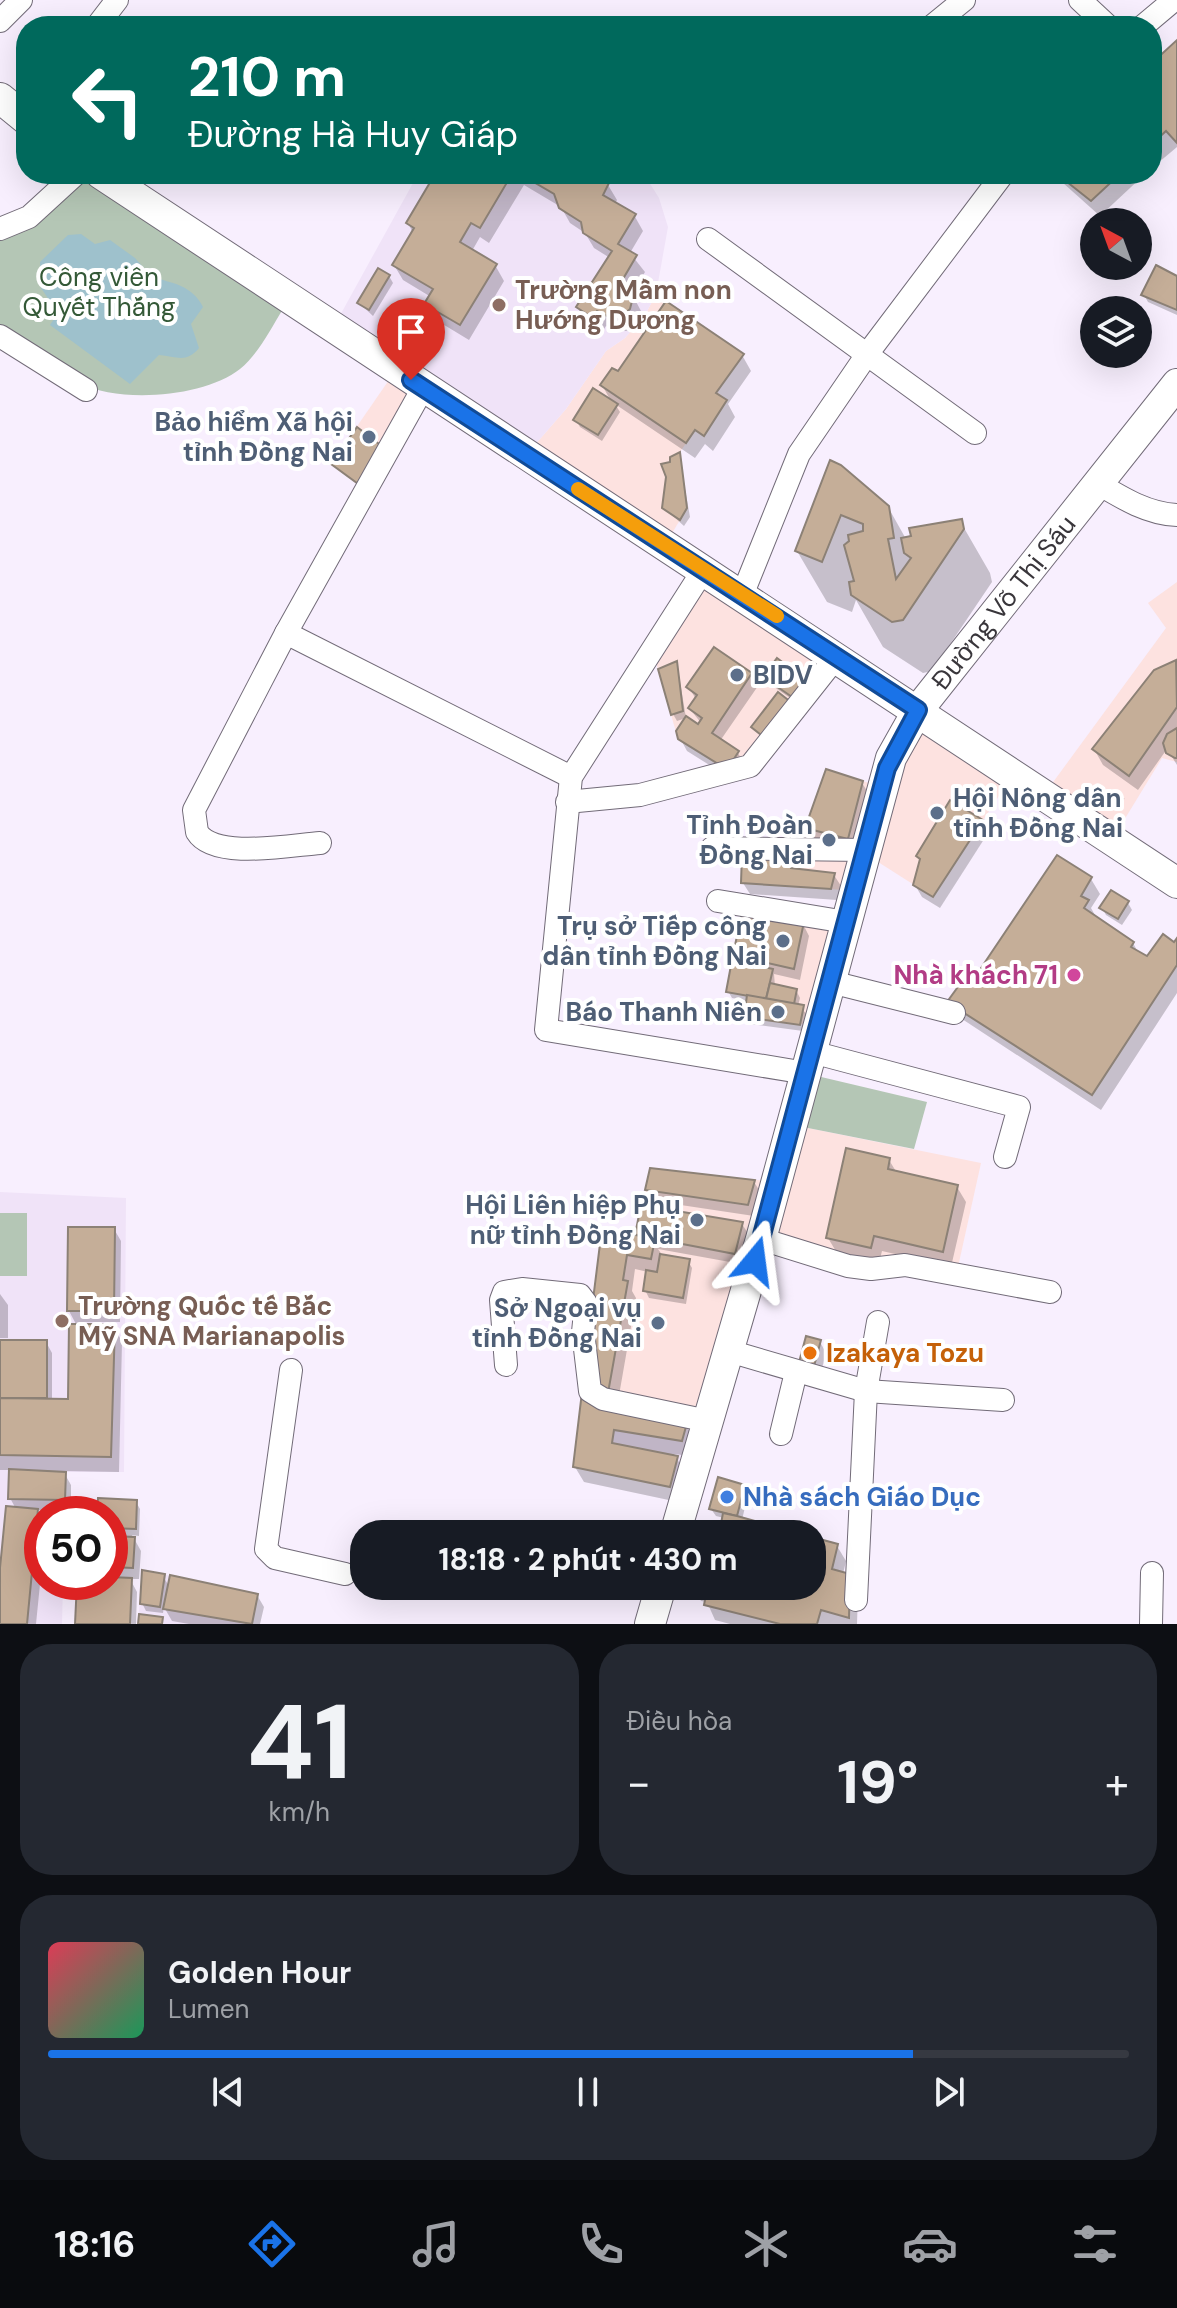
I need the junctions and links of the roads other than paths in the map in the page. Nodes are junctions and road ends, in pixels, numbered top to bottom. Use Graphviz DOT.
graph roads {
  1 [pos="21,0"];
  2 [pos="117,0"];
  3 [pos="964,0"];
  4 [pos="1080,0"];
  5 [pos="1174,0"];
  6 [pos="105,16"];
  7 [pos="944,16"];
  8 [pos="1097,16"];
  9 [pos="1155,16"];
  10 [pos="0,21"];
  11 [pos="0,98"];
  12 [pos="16,111"];
  13 [pos="65,184"];
  14 [pos="116,184"];
  15 [pos="995,184"];
  16 [pos="0,229"];
  17 [pos="708,239"];
  18 [pos="0,336"];
  19 [pos="868,353"];
  20 [pos="1177,384"];
  21 [pos="423,388"];
  22 [pos="86,390"];
  23 [pos="975,433"];
  24 [pos="1097,483"];
  25 [pos="1177,515"];
  26 [pos="704,569"];
  27 [pos="743,593"];
  28 [pos="286,633"];
  29 [pos="837,656"];
  30 [pos="918,710"];
  31 [pos="571,777"];
  32 [pos="567,802"];
  33 [pos="320,843"];
  34 [pos="712,848"];
  35 [pos="865,850"];
  36 [pos="1177,883"];
  37 [pos="718,901"];
  38 [pos="846,922"];
  39 [pos="831,982"];
  40 [pos="954,1013"];
  41 [pos="809,1062"];
  42 [pos="1005,1157"];
  43 [pos="761,1239"];
  44 [pos="1050,1292"];
  45 [pos="878,1322"];
  46 [pos="729,1351"];
  47 [pos="506,1365"];
  48 [pos="291,1370"];
  49 [pos="796,1372"];
  50 [pos="866,1391"];
  51 [pos="1003,1400"];
  52 [pos="708,1421"];
  53 [pos="781,1434"];
  54 [pos="679,1520"];
  55 [pos="1152,1573"];
  56 [pos="345,1574"];
  57 [pos="657,1600"];
  58 [pos="856,1600"];
  59 [pos="650,1624"];
  60 [pos="1151,1624"];
  1 -- 10 [label="street"];
  2 -- 6 [label="street"];
  3 -- 7 [label="street"];
  4 -- 8 [label="street"];
  5 -- 9 [label="street"];
  11 -- 12 [label="main road"];
  13 -- 16 [label="street"];
  14 -- 21 [label="main road"];
  15 -- 19 [label="street"];
  17 -- 19 [label="street"];
  18 -- 22 [label="street"];
  19 -- 23 [label="street"];
  19 -- 27 [label="street"];
  20 -- 24 [label="main road, Đường Võ Thị Sáu"];
  21 -- 26 [label="main road"];
  21 -- 28 [label="street"];
  24 -- 25 [label="street"];
  24 -- 30 [label="main road, Đường Võ Thị Sáu"];
  26 -- 27 [label="main road"];
  26 -- 31 [label="street"];
  27 -- 29 [label="main road"];
  28 -- 31 [label="street"];
  28 -- 33 [label="street"];
  29 -- 30 [label="main road"];
  29 -- 32 [label="street"];
  30 -- 35 [label="main road, Đường Võ Thị Sáu"];
  30 -- 36 [label="main road"];
  31 -- 32 [label="street"];
  32 -- 41 [label="street"];
  34 -- 35 [label="street"];
  35 -- 38 [label="main road, Đường Võ Thị Sáu"];
  37 -- 38 [label="street"];
  38 -- 39 [label="main road, Đường Võ Thị Sáu"];
  39 -- 40 [label="street"];
  39 -- 41 [label="main road, Đường Võ Thị Sáu"];
  41 -- 42 [label="street"];
  41 -- 43 [label="main road, Đường Võ Thị Sáu"];
  43 -- 44 [label="street"];
  43 -- 46 [label="main road, Đường Võ Thị Sáu"];
  45 -- 50 [label="street"];
  46 -- 49 [label="street"];
  46 -- 52 [label="main road, Đường Võ Thị Sáu"];
  47 -- 52 [label="street"];
  48 -- 56 [label="street"];
  49 -- 50 [label="street"];
  49 -- 53 [label="street"];
  50 -- 51 [label="street"];
  50 -- 58 [label="street"];
  52 -- 54 [label="main road, Đường Võ Thị Sáu"];
  55 -- 60 [label="street"];
  57 -- 59 [label="main road"];
}
